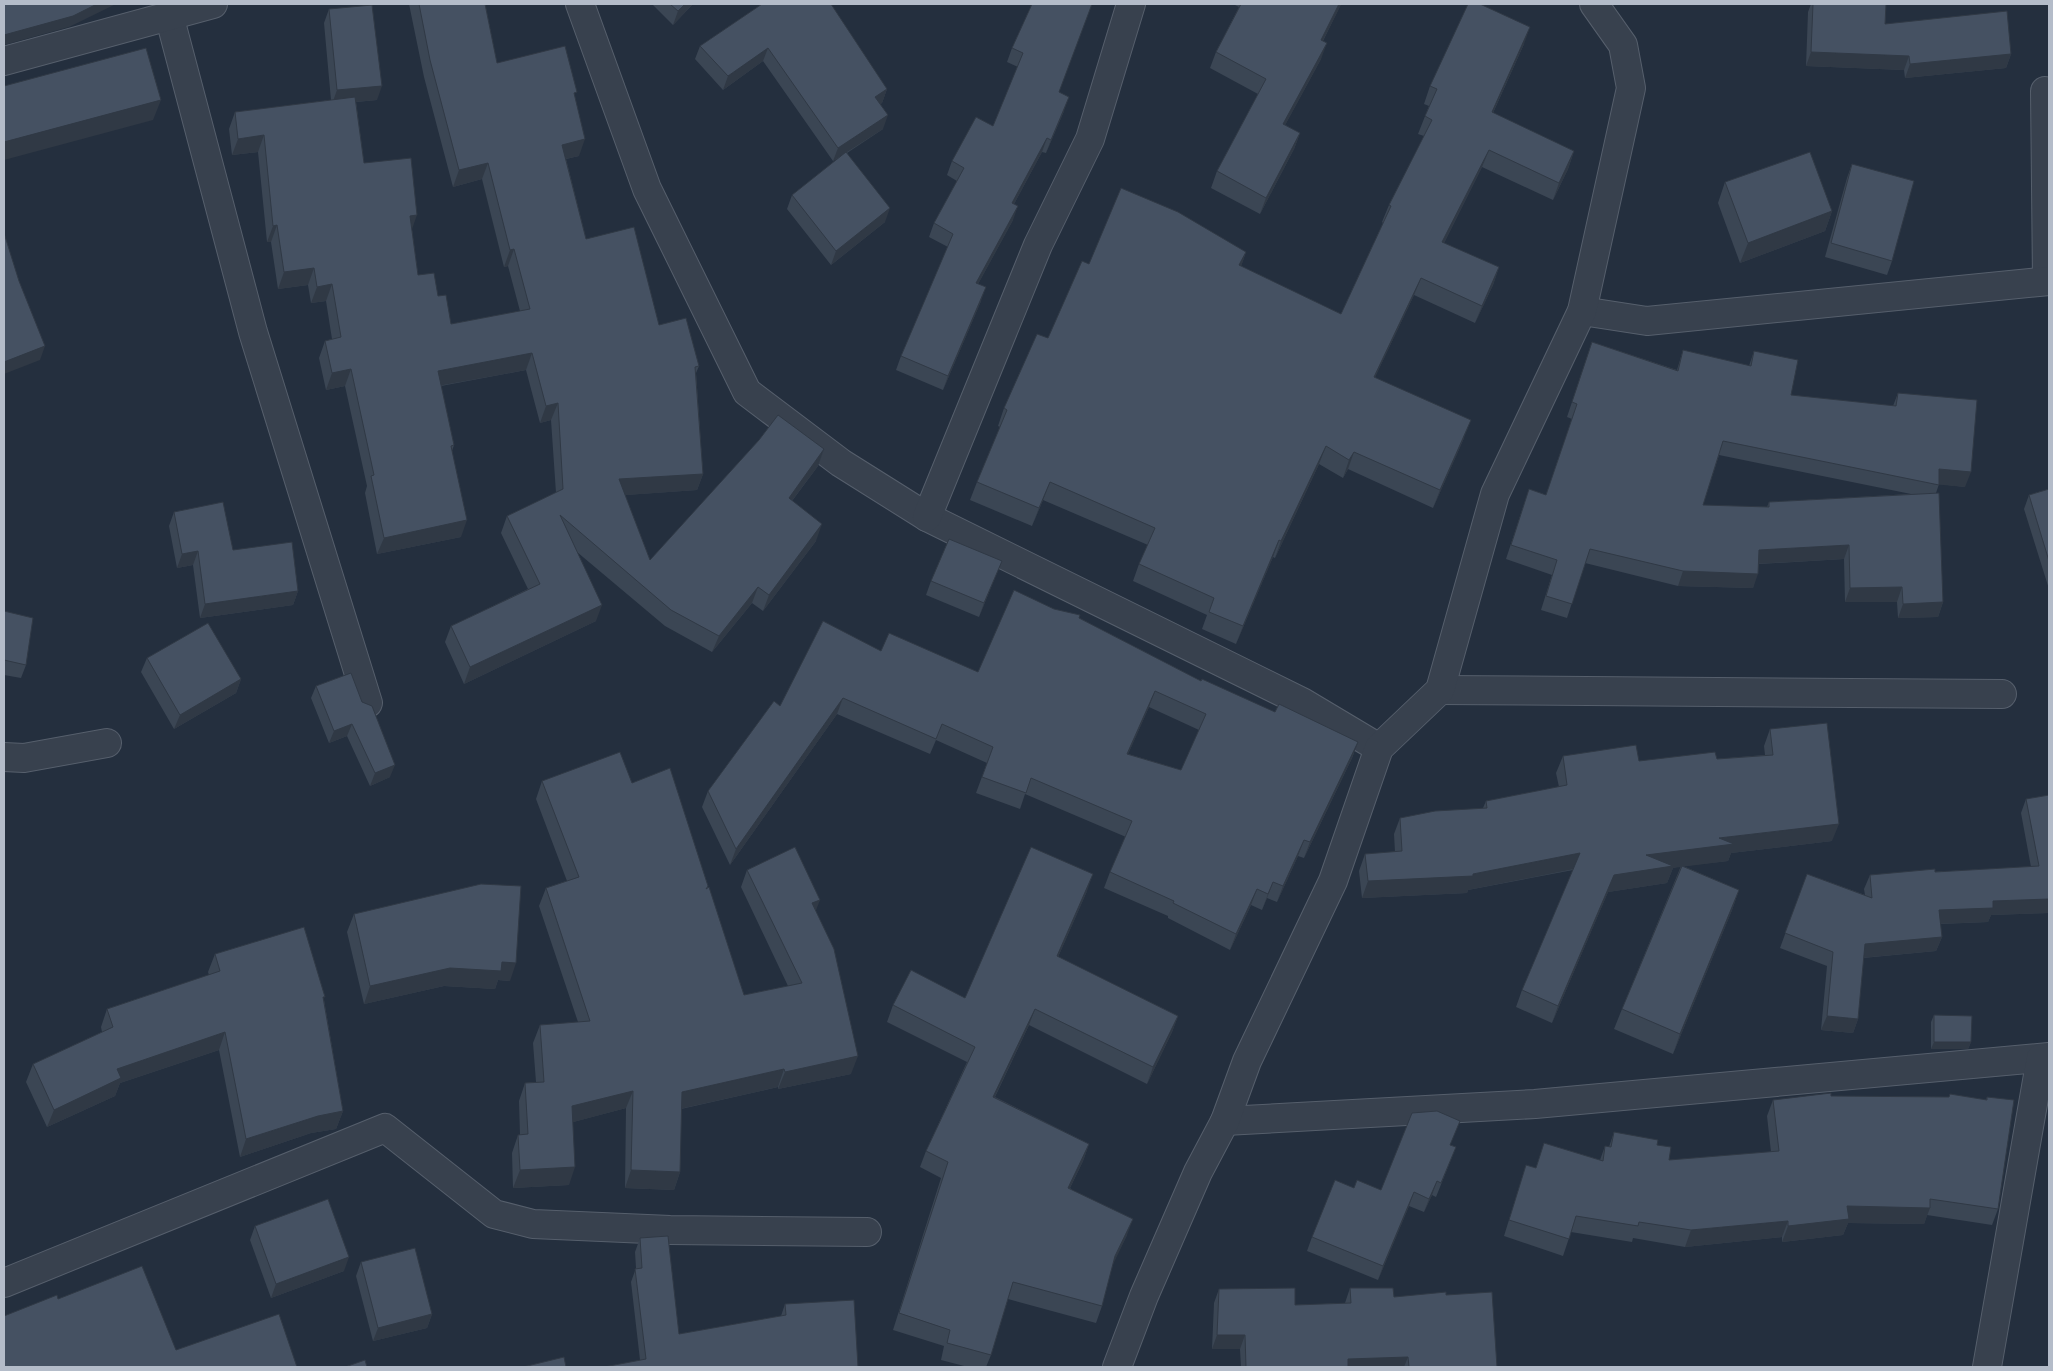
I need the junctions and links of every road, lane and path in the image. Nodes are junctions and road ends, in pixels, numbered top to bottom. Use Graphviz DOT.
graph roads {
  1 [pos="213,4"];
  2 [pos="580,4"];
  3 [pos="1131,4"];
  4 [pos="1594,4"];
  5 [pos="169,15"];
  6 [pos="4,61"];
  7 [pos="2045,91"];
  8 [pos="2048,281"];
  9 [pos="1582,311"];
  10 [pos="927,517"];
  11 [pos="1440,690"];
  12 [pos="2002,694"];
  13 [pos="368,704"];
  14 [pos="107,743"];
  15 [pos="1379,748"];
  16 [pos="4,757"];
  17 [pos="2045,1057"];
  18 [pos="1225,1121"];
  19 [pos="867,1232"];
  20 [pos="4,1283"];
  21 [pos="1118,1367"];
  22 [pos="1987,1367"];
  1 -- 5 [label="street"];
  2 -- 10 [label="street"];
  3 -- 10 [label="street"];
  4 -- 9 [label="street"];
  5 -- 6 [label="street"];
  5 -- 13 [label="street"];
  7 -- 8 [label="street"];
  8 -- 9 [label="street"];
  9 -- 11 [label="street"];
  10 -- 15 [label="street"];
  11 -- 12 [label="street"];
  11 -- 15 [label="street"];
  14 -- 16 [label="street"];
  15 -- 18 [label="street"];
  17 -- 18 [label="street"];
  17 -- 22 [label="street"];
  18 -- 21 [label="street"];
  19 -- 20 [label="street"];
}
